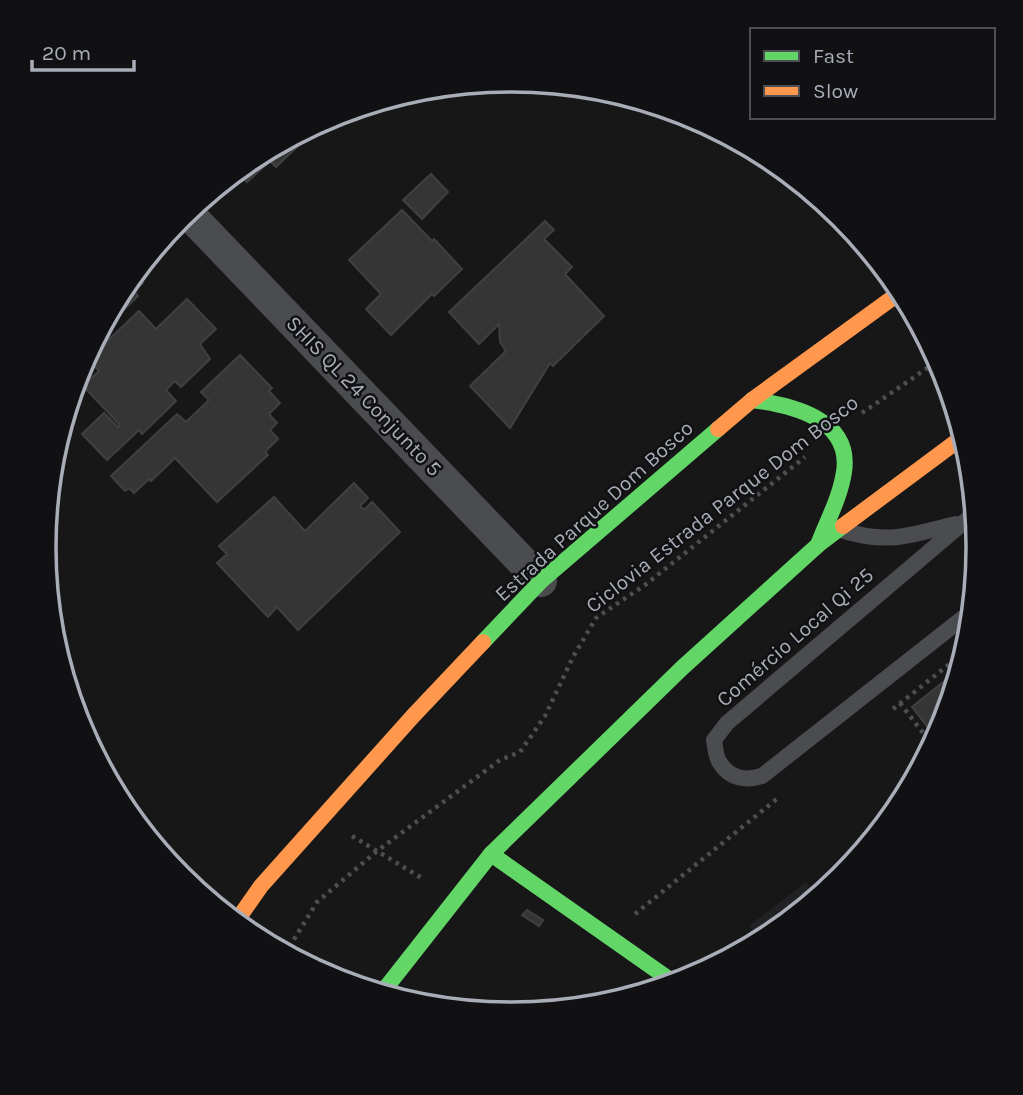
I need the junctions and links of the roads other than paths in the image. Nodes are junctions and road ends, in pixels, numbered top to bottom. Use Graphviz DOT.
graph roads {
  1 [pos="195,220"];
  2 [pos="892,298"];
  3 [pos="752,400"];
  4 [pos="954,443"];
  5 [pos="966,519"];
  6 [pos="959,524"];
  7 [pos="839,529"];
  8 [pos="818,545"];
  9 [pos="541,581"];
  10 [pos="961,620"];
  11 [pos="491,854"];
  12 [pos="241,914"];
  13 [pos="665,976"];
  14 [pos="388,985"];
  1 -- 9 [label="street, SHIS QL 24 Conjunto 5"];
  2 -- 3 [label="main road, Estrada Parque Dom Bosco"];
  3 -- 8 [label="main road"];
  3 -- 9 [label="main road, Estrada Parque Dom Bosco"];
  4 -- 7 [label="main road"];
  5 -- 6 [label="lane, Comércio Local Qi 25"];
  6 -- 7 [label="lane"];
  6 -- 10 [label="lane, Comércio Local Qi 25"];
  7 -- 8 [label="main road"];
  8 -- 11 [label="main road"];
  9 -- 12 [label="main road, Estrada Parque Dom Bosco"];
  11 -- 13 [label="main road"];
  11 -- 14 [label="main road"];
}
